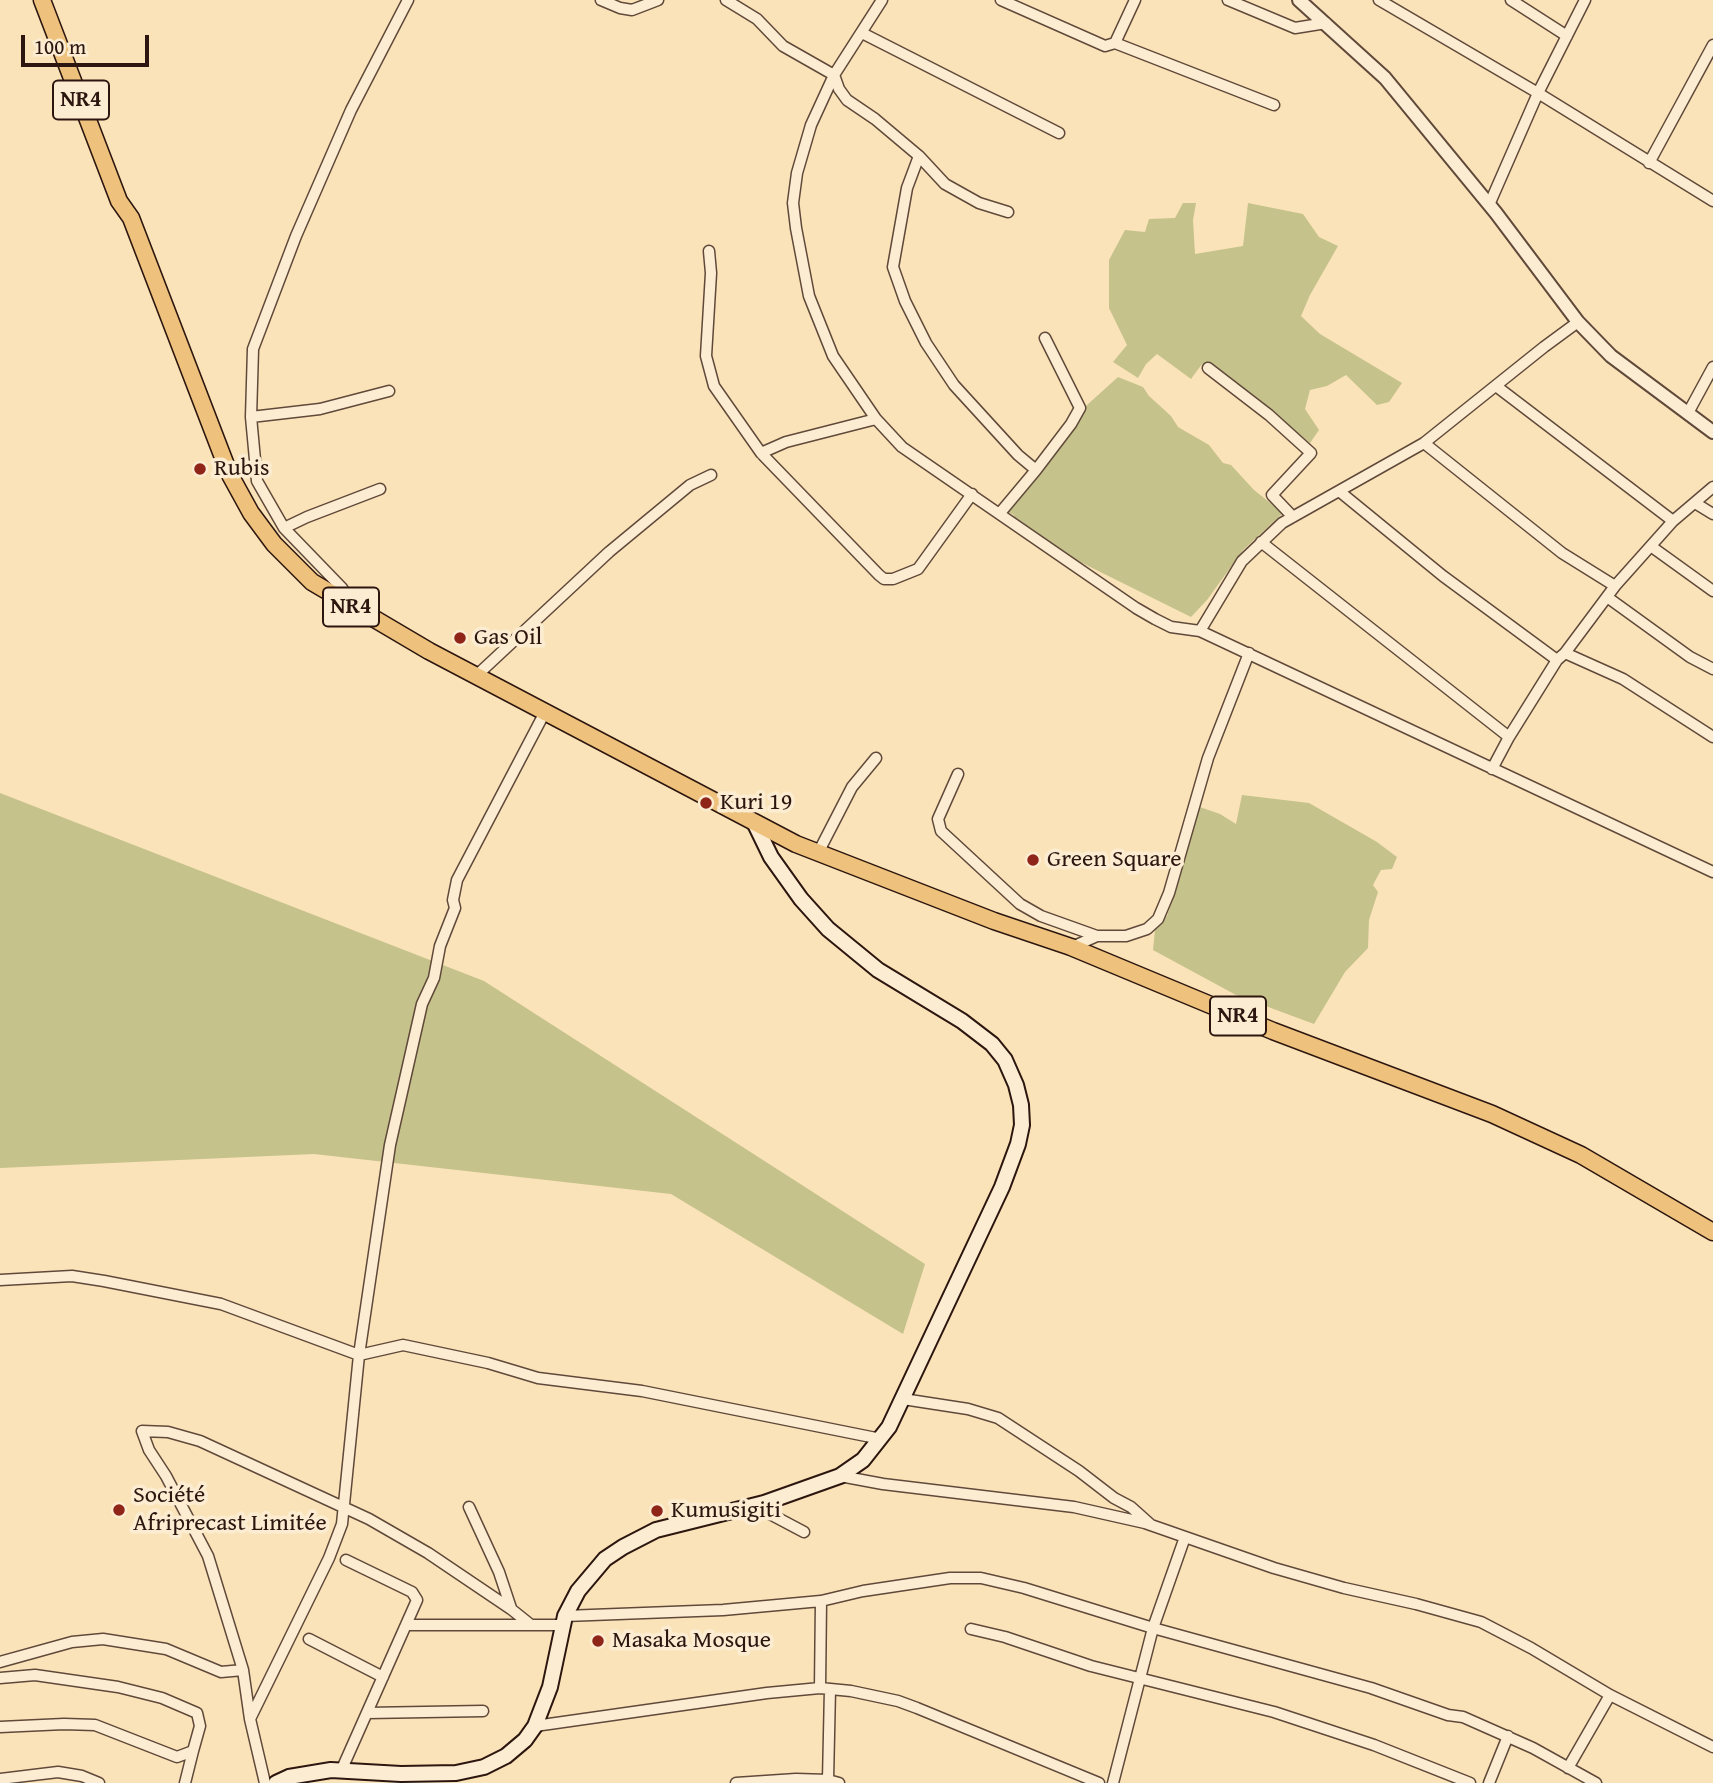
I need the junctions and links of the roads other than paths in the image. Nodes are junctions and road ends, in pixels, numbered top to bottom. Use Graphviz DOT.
graph roads {
  1 [pos="42,0"];
  2 [pos="408,0"];
  3 [pos="601,0"];
  4 [pos="659,0"];
  5 [pos="726,0"];
  6 [pos="882,0"];
  7 [pos="1001,0"];
  8 [pos="1135,0"];
  9 [pos="1228,0"];
  10 [pos="1299,0"];
  11 [pos="1379,0"];
  12 [pos="1511,0"];
  13 [pos="1585,0"];
  14 [pos="1326,23"];
  15 [pos="862,33"];
  16 [pos="1567,36"];
  17 [pos="1115,43"];
  18 [pos="1713,45"];
  19 [pos="834,75"];
  20 [pos="1538,93"];
  21 [pos="1274,105"];
  22 [pos="1059,133"];
  23 [pos="919,156"];
  24 [pos="1649,163"];
  25 [pos="1713,201"];
  26 [pos="1489,205"];
  27 [pos="1007,212"];
  28 [pos="709,251"];
  29 [pos="1578,323"];
  30 [pos="1045,338"];
  31 [pos="1713,367"];
  32 [pos="1208,368"];
  33 [pos="1496,386"];
  34 [pos="389,391"];
  35 [pos="1688,413"];
  36 [pos="251,417"];
  37 [pos="876,419"];
  38 [pos="1713,432"];
  39 [pos="1423,443"];
  40 [pos="761,453"];
  41 [pos="1036,470"];
  42 [pos="711,475"];
  43 [pos="1713,487"];
  44 [pos="380,489"];
  45 [pos="1339,491"];
  46 [pos="972,494"];
  47 [pos="1695,503"];
  48 [pos="1000,513"];
  49 [pos="1713,514"];
  50 [pos="1293,517"];
  51 [pos="1673,521"];
  52 [pos="284,528"];
  53 [pos="1261,541"];
  54 [pos="1652,547"];
  55 [pos="1615,586"];
  56 [pos="1713,591"];
  57 [pos="1607,597"];
  58 [pos="354,608"];
  59 [pos="1200,631"];
  60 [pos="1249,653"];
  61 [pos="1561,656"];
  62 [pos="1713,670"];
  63 [pos="476,676"];
  64 [pos="545,712"];
  65 [pos="1509,737"];
  66 [pos="1713,737"];
  67 [pos="876,758"];
  68 [pos="1492,769"];
  69 [pos="958,774"];
  70 [pos="754,822"];
  71 [pos="818,853"];
  72 [pos="1713,872"];
  73 [pos="1097,936"];
  74 [pos="1071,947"];
  75 [pos="1713,1232"];
  76 [pos="0,1280"];
  77 [pos="359,1355"];
  78 [pos="903,1399"];
  79 [pos="881,1439"];
  80 [pos="840,1476"];
  81 [pos="764,1503"];
  82 [pos="469,1507"];
  83 [pos="344,1508"];
  84 [pos="1152,1525"];
  85 [pos="804,1532"];
  86 [pos="1185,1537"];
  87 [pos="346,1560"];
  88 [pos="821,1601"];
  89 [pos="512,1609"];
  90 [pos="564,1621"];
  91 [pos="407,1625"];
  92 [pos="531,1625"];
  93 [pos="1153,1628"];
  94 [pos="971,1629"];
  95 [pos="309,1639"];
  96 [pos="0,1662"];
  97 [pos="243,1670"];
  98 [pos="383,1677"];
  99 [pos="0,1678"];
  100 [pos="1140,1678"];
  101 [pos="825,1688"];
  102 [pos="1610,1695"];
  103 [pos="483,1711"];
  104 [pos="367,1713"];
  105 [pos="250,1719"];
  106 [pos="0,1727"];
  107 [pos="535,1727"];
  108 [pos="1508,1736"];
  109 [pos="1713,1747"];
  110 [pos="193,1751"];
  111 [pos="1568,1768"];
  112 [pos="341,1771"];
  113 [pos="404,1778"];
  114 [pos="0,1779"];
  115 [pos="828,1780"];
  116 [pos="99,1783"];
  117 [pos="185,1783"];
  118 [pos="265,1783"];
  119 [pos="276,1783"];
  120 [pos="736,1783"];
  121 [pos="839,1783"];
  122 [pos="1099,1783"];
  123 [pos="1113,1783"];
  124 [pos="1470,1783"];
  125 [pos="1489,1783"];
  126 [pos="1596,1783"];
  1 -- 58 [label="highway, NR4"];
  2 -- 36 [label="street"];
  3 -- 4 [label="street"];
  5 -- 19 [label="street"];
  6 -- 15 [label="street"];
  7 -- 17 [label="street"];
  8 -- 17 [label="street"];
  9 -- 14 [label="street"];
  10 -- 14 [label="street"];
  11 -- 20 [label="street"];
  12 -- 16 [label="street"];
  13 -- 16 [label="street"];
  14 -- 26 [label="street"];
  15 -- 19 [label="street"];
  15 -- 22 [label="street"];
  16 -- 20 [label="street"];
  17 -- 21 [label="street"];
  18 -- 24 [label="street"];
  19 -- 23 [label="street"];
  19 -- 37 [label="street"];
  20 -- 24 [label="street"];
  20 -- 26 [label="street"];
  23 -- 27 [label="street"];
  23 -- 41 [label="street"];
  24 -- 25 [label="street"];
  26 -- 29 [label="street"];
  28 -- 40 [label="street"];
  29 -- 33 [label="street"];
  29 -- 35 [label="street"];
  30 -- 41 [label="street"];
  31 -- 35 [label="street"];
  32 -- 50 [label="street"];
  33 -- 39 [label="street"];
  33 -- 51 [label="street"];
  34 -- 36 [label="street"];
  35 -- 38 [label="street"];
  36 -- 52 [label="street"];
  37 -- 40 [label="street"];
  37 -- 46 [label="street"];
  39 -- 45 [label="street"];
  39 -- 55 [label="street"];
  40 -- 46 [label="street"];
  41 -- 48 [label="street"];
  42 -- 63 [label="street"];
  43 -- 47 [label="street"];
  44 -- 52 [label="street"];
  45 -- 50 [label="street"];
  45 -- 61 [label="street"];
  46 -- 48 [label="street"];
  47 -- 49 [label="street"];
  47 -- 51 [label="street"];
  48 -- 59 [label="street"];
  50 -- 53 [label="street"];
  51 -- 54 [label="street"];
  52 -- 58 [label="street"];
  53 -- 59 [label="street"];
  53 -- 65 [label="street"];
  54 -- 55 [label="street"];
  54 -- 56 [label="street"];
  55 -- 57 [label="street"];
  57 -- 61 [label="street"];
  57 -- 62 [label="street"];
  58 -- 63 [label="highway, NR4"];
  59 -- 60 [label="street"];
  60 -- 68 [label="street"];
  60 -- 73 [label="street"];
  61 -- 65 [label="street"];
  61 -- 66 [label="street"];
  63 -- 64 [label="highway, NR4"];
  64 -- 70 [label="highway, NR4"];
  64 -- 77 [label="street"];
  65 -- 68 [label="street"];
  67 -- 71 [label="street"];
  68 -- 72 [label="street"];
  69 -- 73 [label="street"];
  70 -- 71 [label="highway, NR4"];
  70 -- 78 [label="main road"];
  71 -- 74 [label="highway, NR4"];
  73 -- 74 [label="street"];
  74 -- 75 [label="highway, NR4"];
  76 -- 77 [label="street"];
  77 -- 79 [label="street"];
  77 -- 83 [label="street"];
  78 -- 79 [label="main road"];
  78 -- 84 [label="street"];
  79 -- 80 [label="main road"];
  80 -- 81 [label="main road"];
  80 -- 84 [label="street"];
  81 -- 85 [label="street"];
  81 -- 90 [label="main road"];
  82 -- 89 [label="street"];
  83 -- 89 [label="street"];
  83 -- 97 [label="street"];
  83 -- 105 [label="street"];
  84 -- 86 [label="street"];
  86 -- 93 [label="street"];
  86 -- 102 [label="street"];
  87 -- 91 [label="street"];
  88 -- 90 [label="street"];
  88 -- 93 [label="street"];
  88 -- 101 [label="street"];
  89 -- 92 [label="street"];
  90 -- 92 [label="street"];
  90 -- 107 [label="main road"];
  91 -- 92 [label="street"];
  91 -- 98 [label="street"];
  93 -- 100 [label="street"];
  93 -- 108 [label="street"];
  94 -- 100 [label="street"];
  95 -- 98 [label="street"];
  96 -- 97 [label="street"];
  97 -- 105 [label="street"];
  98 -- 104 [label="street"];
  99 -- 110 [label="street"];
  100 -- 123 [label="street"];
  100 -- 124 [label="street"];
  101 -- 107 [label="street"];
  101 -- 115 [label="street"];
  101 -- 122 [label="street"];
  102 -- 109 [label="street"];
  102 -- 111 [label="street"];
  103 -- 104 [label="street"];
  104 -- 112 [label="street"];
  105 -- 118 [label="street"];
  106 -- 110 [label="street"];
  107 -- 113 [label="main road"];
  108 -- 111 [label="street"];
  108 -- 125 [label="street"];
  110 -- 117 [label="street"];
  111 -- 126 [label="street"];
  112 -- 113 [label="main road"];
  112 -- 119 [label="main road"];
  114 -- 116 [label="street"];
  115 -- 120 [label="street"];
  115 -- 121 [label="street"];
}
